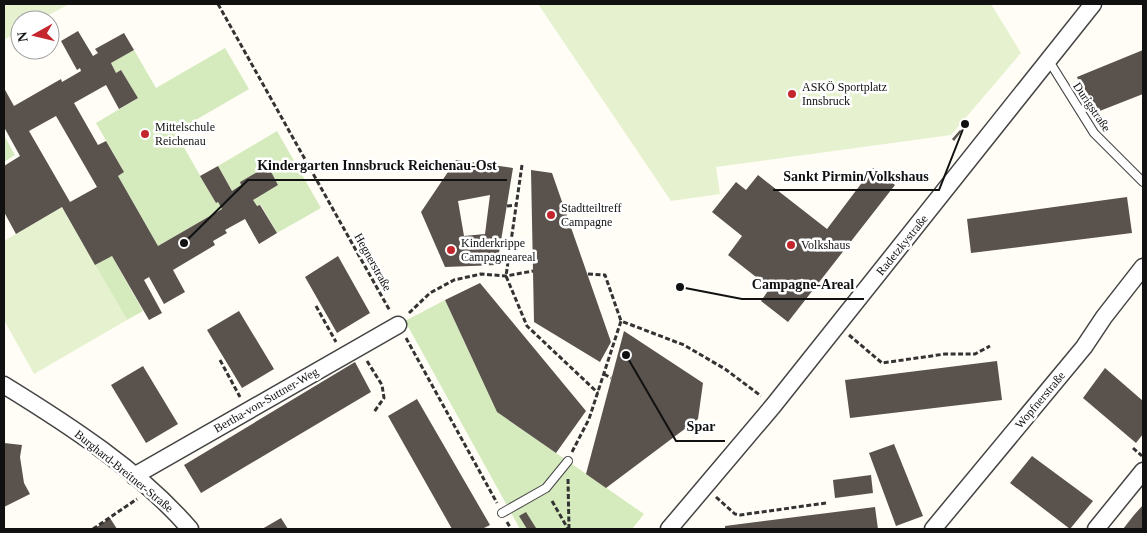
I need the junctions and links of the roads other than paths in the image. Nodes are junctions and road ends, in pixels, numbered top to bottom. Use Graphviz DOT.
graph roads {
  1 [pos="1093,4"];
  2 [pos="1049,61"];
  3 [pos="1143,182"];
  4 [pos="1143,267"];
  5 [pos="398,325"];
  6 [pos="4,385"];
  7 [pos="568,461"];
  8 [pos="1143,471"];
  9 [pos="134,476"];
  10 [pos="502,513"];
  11 [pos="190,529"];
  12 [pos="669,529"];
  13 [pos="934,529"];
  14 [pos="1096,529"];
  1 -- 2 [label="street, Radetzkystraße"];
  2 -- 3 [label="lane, Durigstraße"];
  2 -- 12 [label="street, Radetzkystraße"];
  4 -- 13 [label="street, Wopfnerstraße"];
  5 -- 9 [label="street, Bertha-von-Suttner-Weg"];
  6 -- 9 [label="street, Burghard-Breitner-Straße"];
  7 -- 10 [label="lane"];
  8 -- 14 [label="street"];
  9 -- 11 [label="street, Burghard-Breitner-Straße"];
}
